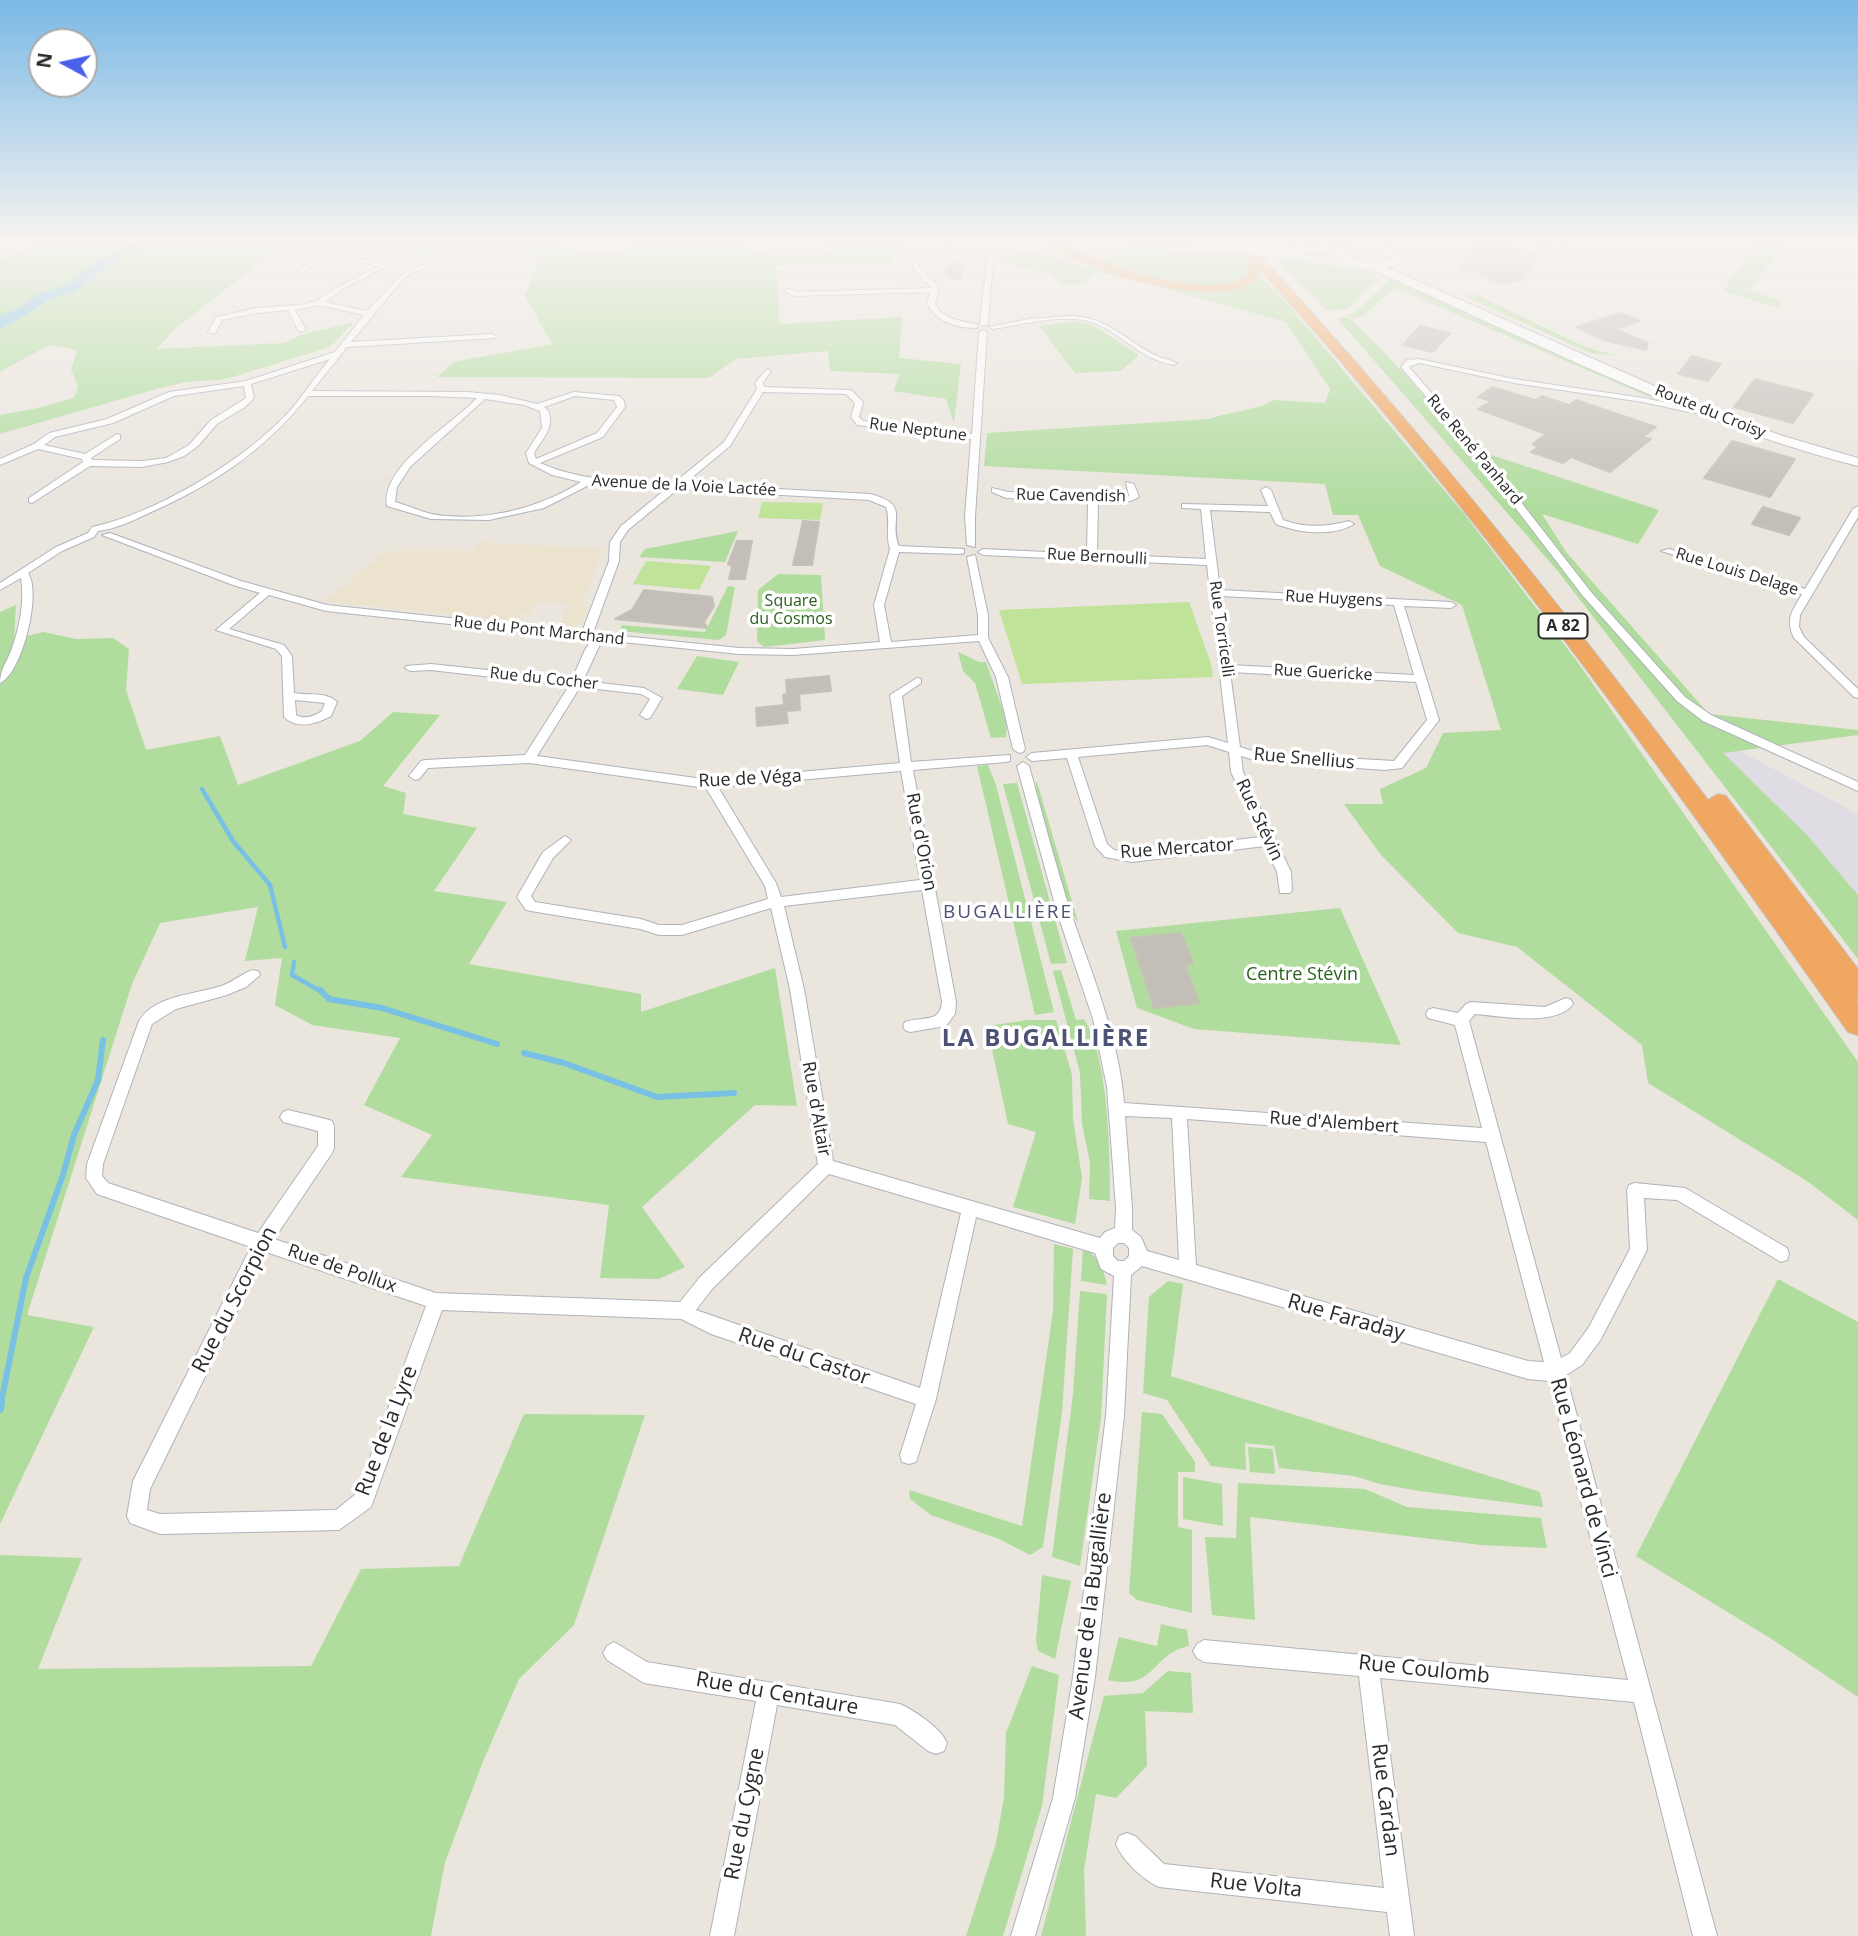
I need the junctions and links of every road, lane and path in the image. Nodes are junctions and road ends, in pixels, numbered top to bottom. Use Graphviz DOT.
graph roads {
  1 [pos="356,330"];
  2 [pos="984,330"];
  3 [pos="1108,330"];
  4 [pos="1322,330"];
  5 [pos="1332,330"];
  6 [pos="1522,330"];
  7 [pos="1529,330"];
  8 [pos="492,336"];
  9 [pos="345,345"];
  10 [pos="336,354"];
  11 [pos="1173,363"];
  12 [pos="767,371"];
  13 [pos="247,383"];
  14 [pos="761,389"];
  15 [pos="306,394"];
  16 [pos="484,396"];
  17 [pos="539,406"];
  18 [pos="1701,408"];
  19 [pos="117,437"];
  20 [pos="975,437"];
  21 [pos="37,446"];
  22 [pos="1858,459"];
  23 [pos="87,460"];
  24 [pos="0,461"];
  25 [pos="533,463"];
  26 [pos="589,481"];
  27 [pos="1129,484"];
  28 [pos="673,487"];
  29 [pos="995,490"];
  30 [pos="1266,490"];
  31 [pos="1093,499"];
  32 [pos="32,500"];
  33 [pos="1185,506"];
  34 [pos="1205,507"];
  35 [pos="1272,509"];
  36 [pos="1858,509"];
  37 [pos="1349,524"];
  38 [pos="109,531"];
  39 [pos="895,549"];
  40 [pos="972,551"];
  41 [pos="1666,551"];
  42 [pos="1093,557"];
  43 [pos="1212,562"];
  44 [pos="20,573"];
  45 [pos="0,587"];
  46 [pos="267,592"];
  47 [pos="1216,593"];
  48 [pos="1808,593"];
  49 [pos="1398,602"];
  50 [pos="1451,605"];
  51 [pos="592,637"];
  52 [pos="983,638"];
  53 [pos="886,645"];
  54 [pos="410,668"];
  55 [pos="1225,668"];
  56 [pos="1420,679"];
  57 [pos="0,680"];
  58 [pos="917,681"];
  59 [pos="578,682"];
  60 [pos="288,695"];
  61 [pos="1858,695"];
  62 [pos="1685,703"];
  63 [pos="646,715"];
  64 [pos="1705,728"];
  65 [pos="1019,749"];
  66 [pos="1234,751"];
  67 [pos="1071,753"];
  68 [pos="1006,758"];
  69 [pos="529,759"];
  70 [pos="1028,761"];
  71 [pos="906,767"];
  72 [pos="415,776"];
  73 [pos="710,784"];
  74 [pos="1858,788"];
  75 [pos="565,840"];
  76 [pos="1269,842"];
  77 [pos="929,884"];
  78 [pos="1285,890"];
  79 [pos="776,902"];
  80 [pos="253,975"];
  81 [pos="1858,989"];
  82 [pos="1566,1004"];
  83 [pos="1433,1014"];
  84 [pos="1461,1020"];
  85 [pos="1858,1024"];
  86 [pos="911,1026"];
  87 [pos="1118,1109"];
  88 [pos="1179,1112"];
  89 [pos="288,1117"];
  90 [pos="1490,1135"];
  91 [pos="826,1166"];
  92 [pos="970,1208"];
  93 [pos="1123,1235"];
  94 [pos="262,1242"];
  95 [pos="1103,1247"];
  96 [pos="1781,1254"];
  97 [pos="1131,1263"];
  98 [pos="1188,1271"];
  99 [pos="436,1301"];
  100 [pos="684,1311"];
  101 [pos="1554,1372"];
  102 [pos="927,1399"];
  103 [pos="909,1455"];
  104 [pos="137,1516"];
  105 [pos="1205,1651"];
  106 [pos="614,1653"];
  107 [pos="1368,1664"];
  108 [pos="1642,1692"];
  109 [pos="768,1693"];
  110 [pos="936,1743"];
  111 [pos="1127,1843"];
  112 [pos="1398,1901"];
  113 [pos="722,1936"];
  114 [pos="1023,1936"];
  115 [pos="1402,1936"];
  116 [pos="1705,1936"];
  1 -- 9 [label="street"];
  2 -- 20 [label="street"];
  3 -- 11 [label="street"];
  4 -- 85 [label="highway, A 82"];
  5 -- 81 [label="highway, A 82"];
  6 -- 18 [label="main road, Route du Croisy"];
  7 -- 18 [label="main road, Route du Croisy"];
  8 -- 9 [label="street"];
  9 -- 10 [label="street"];
  10 -- 13 [label="street"];
  10 -- 15 [label="street"];
  12 -- 14 [label="street"];
  13 -- 21 [label="street"];
  13 -- 23 [label="street"];
  14 -- 20 [label="street, Rue Neptune"];
  14 -- 28 [label="street"];
  15 -- 16 [label="street"];
  15 -- 38 [label="street"];
  16 -- 17 [label="street"];
  16 -- 26 [label="street"];
  17 -- 25 [label="street"];
  17 -- 25 [label="street"];
  18 -- 22 [label="main road, Route du Croisy"];
  18 -- 62 [label="street, Rue René Panhard"];
  19 -- 23 [label="street"];
  20 -- 40 [label="street"];
  21 -- 23 [label="street"];
  21 -- 24 [label="street"];
  23 -- 32 [label="street"];
  25 -- 26 [label="street, Avenue de la Voie Lactée"];
  26 -- 28 [label="street, Avenue de la Voie Lactée"];
  27 -- 31 [label="street, Rue Cavendish"];
  28 -- 39 [label="street, Avenue de la Voie Lactée"];
  28 -- 51 [label="street"];
  29 -- 31 [label="street, Rue Cavendish"];
  30 -- 35 [label="street"];
  31 -- 42 [label="street"];
  33 -- 34 [label="street"];
  34 -- 35 [label="street"];
  34 -- 43 [label="street, Rue Torricelli"];
  35 -- 37 [label="street"];
  36 -- 48 [label="street"];
  38 -- 44 [label="street"];
  38 -- 46 [label="street, Rue du Pont Marchand"];
  39 -- 40 [label="street"];
  39 -- 53 [label="street, Avenue de la Voie Lactée"];
  40 -- 42 [label="street, Rue Bernoulli"];
  40 -- 52 [label="street"];
  41 -- 48 [label="street, Rue Louis Delage"];
  42 -- 43 [label="street, Rue Bernoulli"];
  43 -- 47 [label="street, Rue Torricelli"];
  44 -- 45 [label="street"];
  44 -- 57 [label="street"];
  46 -- 51 [label="street, Rue du Pont Marchand"];
  46 -- 60 [label="street"];
  47 -- 49 [label="street, Rue Huygens"];
  47 -- 55 [label="street, Rue Torricelli"];
  48 -- 61 [label="street"];
  49 -- 50 [label="street, Rue Huygens"];
  49 -- 56 [label="street, Rue Snellius"];
  51 -- 53 [label="street, Rue du Pont Marchand"];
  51 -- 59 [label="street"];
  52 -- 53 [label="street, Rue du Pont Marchand"];
  52 -- 65 [label="street"];
  54 -- 59 [label="street, Rue du Cocher"];
  55 -- 56 [label="street, Rue Guericke"];
  55 -- 66 [label="street, Rue Torricelli"];
  56 -- 66 [label="street, Rue Snellius"];
  58 -- 71 [label="street, Rue d'Orion"];
  59 -- 63 [label="street, Rue du Cocher"];
  59 -- 69 [label="street"];
  62 -- 64 [label="street, Rue René Panhard"];
  62 -- 74 [label="street, Rue René Panhard"];
  65 -- 68 [label="street"];
  65 -- 70 [label="street"];
  66 -- 67 [label="street, Rue Snellius"];
  66 -- 76 [label="street, Rue Stévin"];
  67 -- 70 [label="street, Rue Snellius"];
  67 -- 76 [label="street, Rue Mercator"];
  68 -- 70 [label="street"];
  68 -- 71 [label="street, Rue de Véga"];
  69 -- 72 [label="street, Rue de Véga"];
  69 -- 73 [label="street, Rue de Véga"];
  70 -- 87 [label="street"];
  71 -- 73 [label="street, Rue de Véga"];
  71 -- 77 [label="street, Rue d'Orion"];
  73 -- 79 [label="street, Rue d'Altair"];
  75 -- 79 [label="street"];
  76 -- 78 [label="street, Rue Stévin"];
  77 -- 79 [label="street"];
  77 -- 86 [label="street, Rue d'Orion"];
  79 -- 91 [label="street, Rue d'Altair"];
  80 -- 94 [label="street, Rue de Pollux"];
  82 -- 84 [label="street"];
  83 -- 84 [label="street"];
  84 -- 90 [label="street, Rue Léonard de Vinci"];
  87 -- 88 [label="street, Rue d'Alembert"];
  87 -- 93 [label="street"];
  88 -- 90 [label="street, Rue d'Alembert"];
  88 -- 98 [label="street"];
  89 -- 94 [label="street, Rue du Scorpion"];
  90 -- 101 [label="street, Rue Léonard de Vinci"];
  91 -- 92 [label="street, Rue d'Altair"];
  91 -- 100 [label="street"];
  92 -- 95 [label="street, Rue d'Altair"];
  92 -- 102 [label="street"];
  93 -- 95 [label="street"];
  93 -- 97 [label="street"];
  94 -- 99 [label="street, Rue de Pollux"];
  94 -- 104 [label="street, Rue du Scorpion"];
  95 -- 97 [label="street"];
  96 -- 101 [label="street"];
  97 -- 98 [label="street, Rue Faraday"];
  97 -- 114 [label="street, Avenue de la Bugallière"];
  98 -- 101 [label="street, Rue Faraday"];
  99 -- 100 [label="street, Rue de Pollux"];
  99 -- 104 [label="street, Rue de la Lyre"];
  100 -- 102 [label="street, Rue du Castor"];
  101 -- 108 [label="street, Rue Léonard de Vinci"];
  102 -- 103 [label="street"];
  105 -- 107 [label="street, Rue Coulomb"];
  106 -- 109 [label="street, Rue du Centaure"];
  107 -- 108 [label="street, Rue Coulomb"];
  107 -- 112 [label="street, Rue Cardan"];
  108 -- 116 [label="street, Rue Léonard de Vinci"];
  109 -- 110 [label="street, Rue du Centaure"];
  109 -- 113 [label="street, Rue du Cygne"];
  111 -- 112 [label="street, Rue Volta"];
  112 -- 115 [label="street, Rue Cardan"];
}
